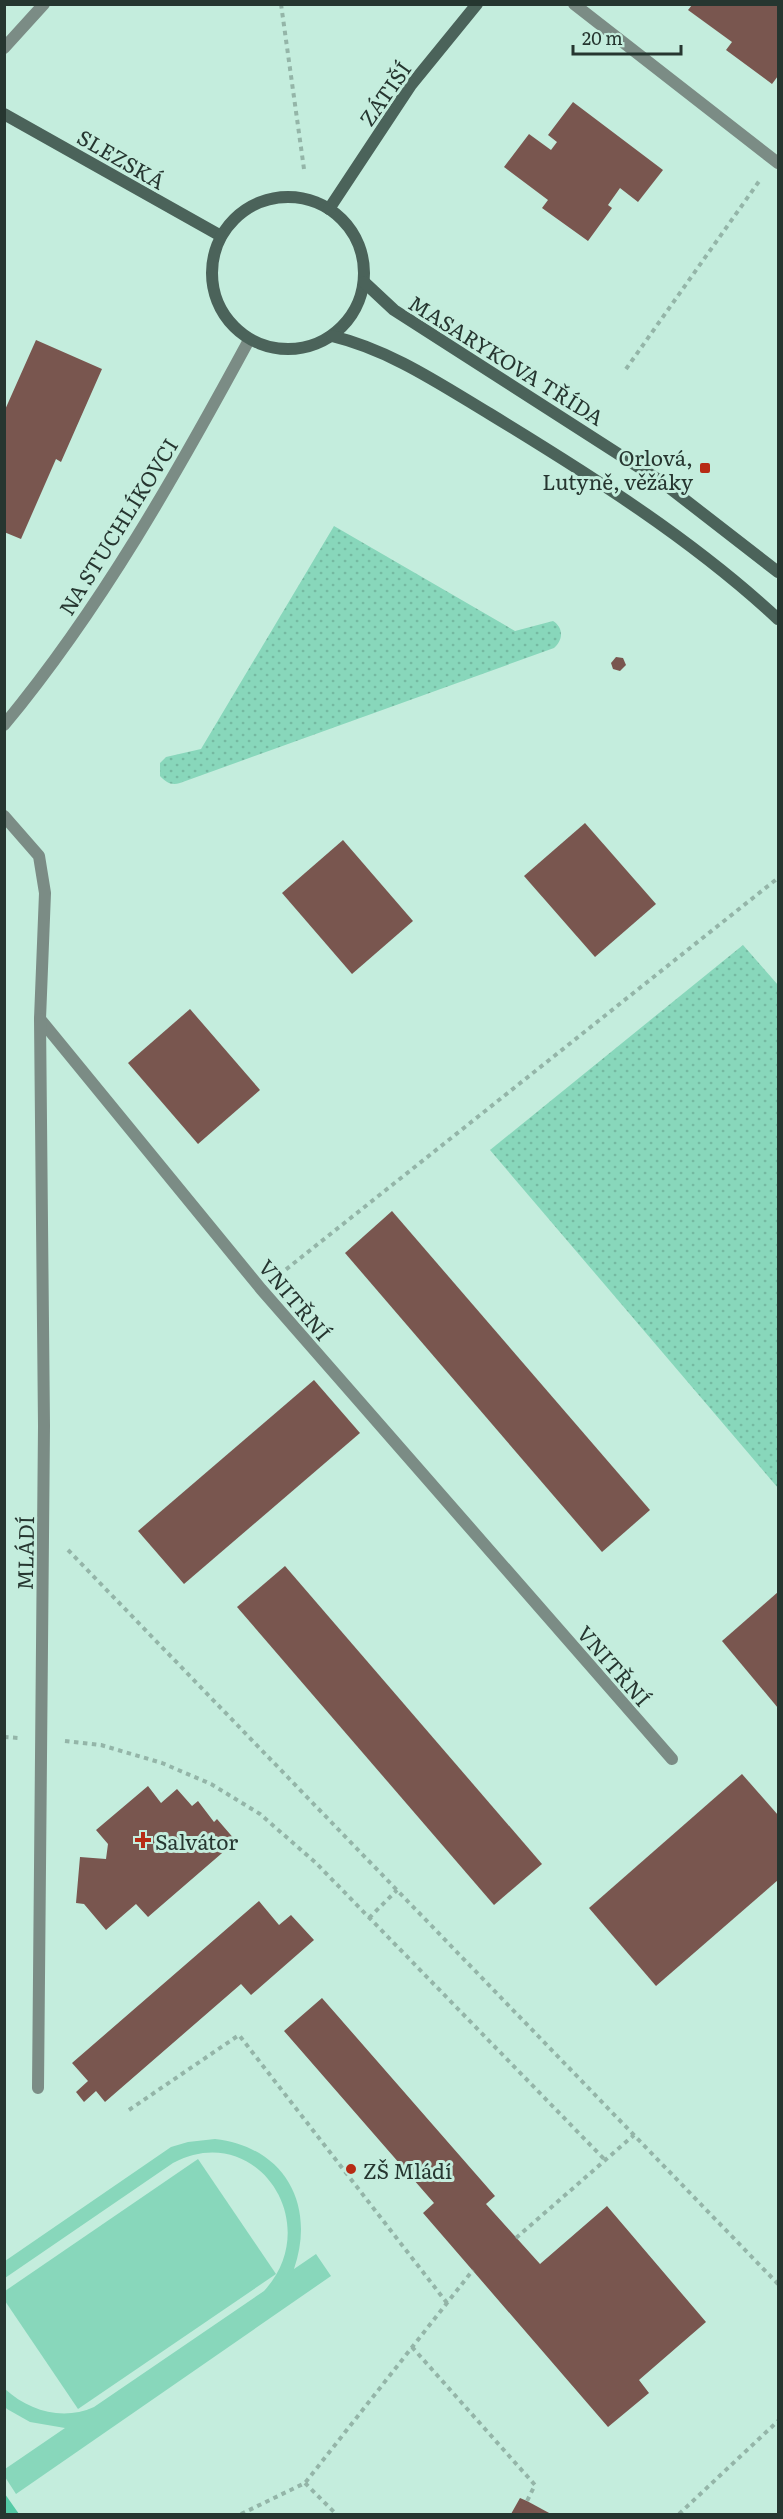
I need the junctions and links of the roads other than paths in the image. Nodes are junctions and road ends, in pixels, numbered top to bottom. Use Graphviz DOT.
graph roads {
  1 [pos="44,4"];
  2 [pos="477,4"];
  3 [pos="574,4"];
  4 [pos="4,48"];
  5 [pos="4,114"];
  6 [pos="776,161"];
  7 [pos="329,209"];
  8 [pos="221,236"];
  9 [pos="364,282"];
  10 [pos="332,336"];
  11 [pos="249,339"];
  12 [pos="778,572"];
  13 [pos="778,619"];
  14 [pos="4,725"];
  15 [pos="4,816"];
  16 [pos="40,1018"];
  17 [pos="672,1760"];
  18 [pos="38,2088"];
  1 -- 4 [label="street"];
  2 -- 7 [label="street, ZÁTIŠÍ"];
  3 -- 6 [label="street"];
  5 -- 8 [label="street, SLEZSKÁ"];
  7 -- 8 [label="street"];
  7 -- 9 [label="street"];
  8 -- 11 [label="street"];
  9 -- 10 [label="street"];
  9 -- 12 [label="street, MASARYKOVA TŘÍDA"];
  10 -- 11 [label="street"];
  10 -- 13 [label="street"];
  11 -- 14 [label="street, NA STUCHLÍKOVCI"];
  15 -- 16 [label="street"];
  16 -- 17 [label="street, VNITŘNÍ"];
  16 -- 18 [label="street, MLÁDÍ"];
}
